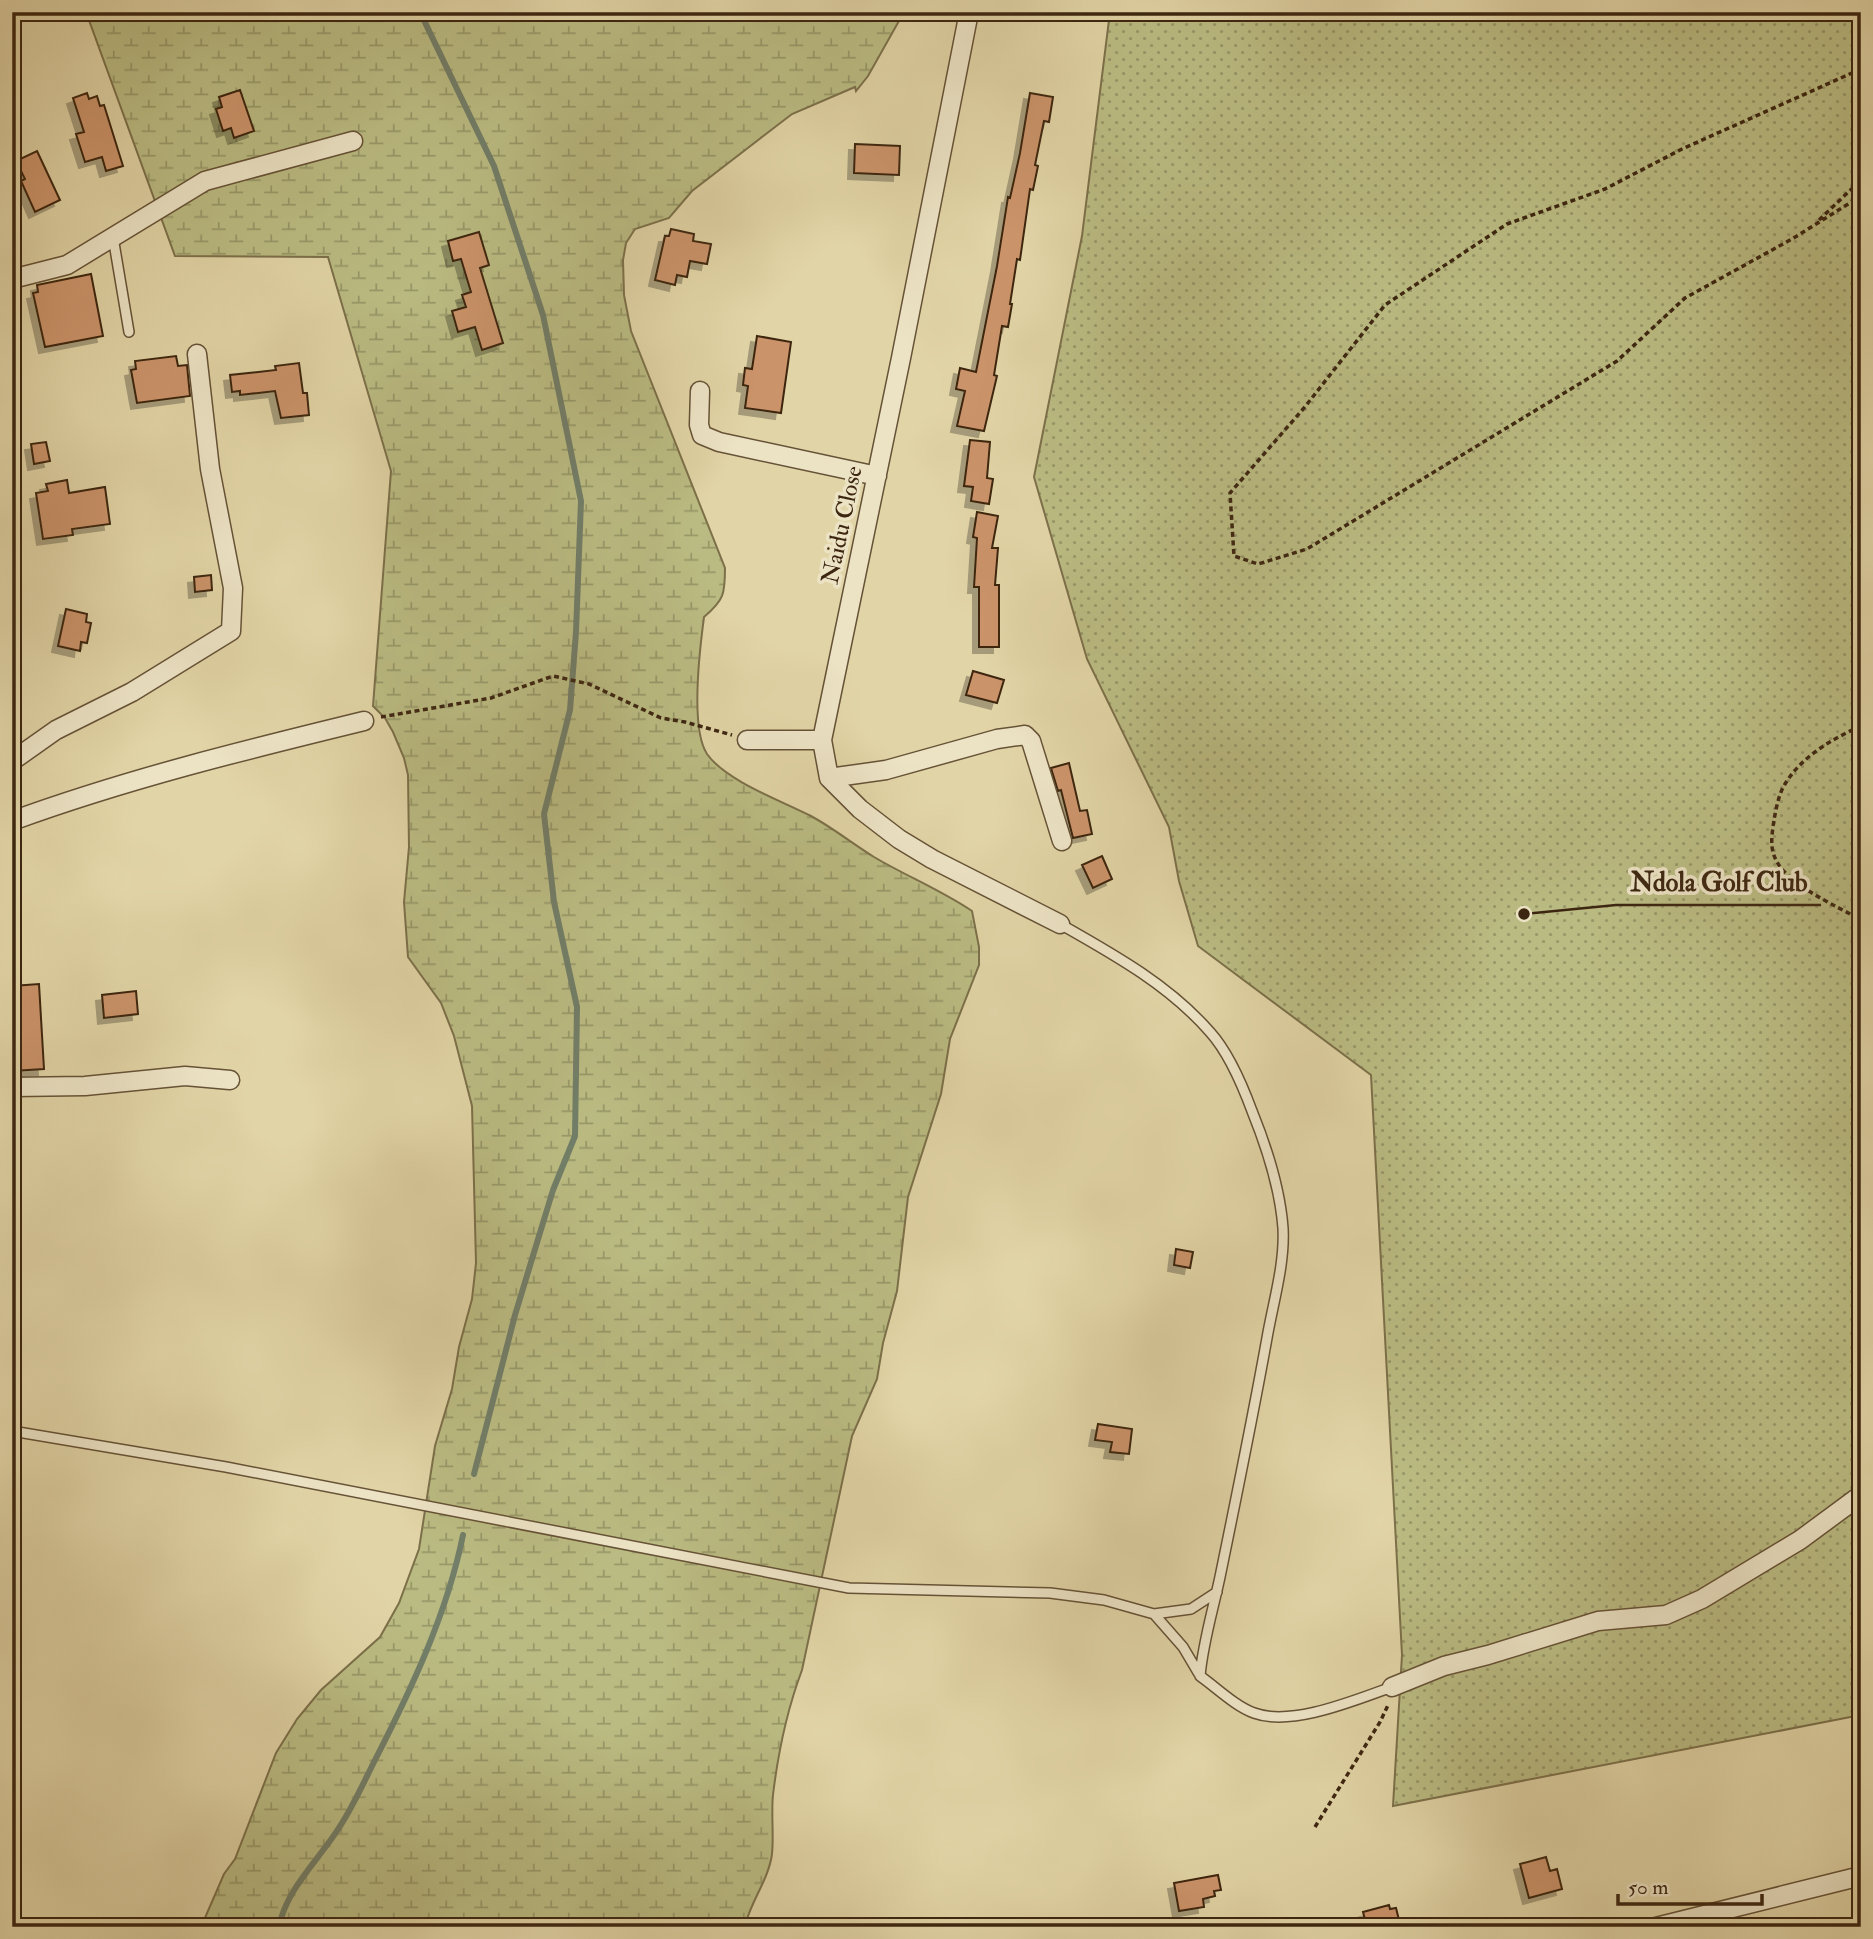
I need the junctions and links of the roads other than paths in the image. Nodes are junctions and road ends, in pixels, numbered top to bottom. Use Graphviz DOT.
graph roads {
  1 [pos="969,12"];
  2 [pos="353,141"];
  3 [pos="113,237"];
  4 [pos="12,279"];
  5 [pos="129,332"];
  6 [pos="197,354"];
  7 [pos="700,391"];
  8 [pos="877,476"];
  9 [pos="363,721"];
  10 [pos="747,740"];
  11 [pos="822,740"];
  12 [pos="12,761"];
  13 [pos="829,778"];
  14 [pos="12,821"];
  15 [pos="1062,841"];
  16 [pos="1060,924"];
  17 [pos="229,1080"];
  18 [pos="12,1087"];
  19 [pos="12,1431"];
  20 [pos="1861,1495"];
  21 [pos="1217,1592"];
  22 [pos="1154,1614"];
  23 [pos="1200,1676"];
  24 [pos="1392,1687"];
  25 [pos="1861,1876"];
  26 [pos="1656,1927"];
  1 -- 8 [label="street, Naidu Close"];
  2 -- 3 [label="street"];
  3 -- 4 [label="street"];
  3 -- 5 [label="lane"];
  6 -- 12 [label="street"];
  7 -- 8 [label="street"];
  8 -- 11 [label="street, Naidu Close"];
  9 -- 14 [label="street"];
  10 -- 11 [label="street"];
  11 -- 13 [label="street, Naidu Close"];
  13 -- 15 [label="street"];
  13 -- 16 [label="street"];
  16 -- 21 [label="lane"];
  17 -- 18 [label="street"];
  19 -- 22 [label="lane"];
  20 -- 24 [label="street"];
  21 -- 22 [label="lane"];
  21 -- 23 [label="lane"];
  22 -- 23 [label="lane"];
  23 -- 24 [label="lane"];
  25 -- 26 [label="street"];
}
